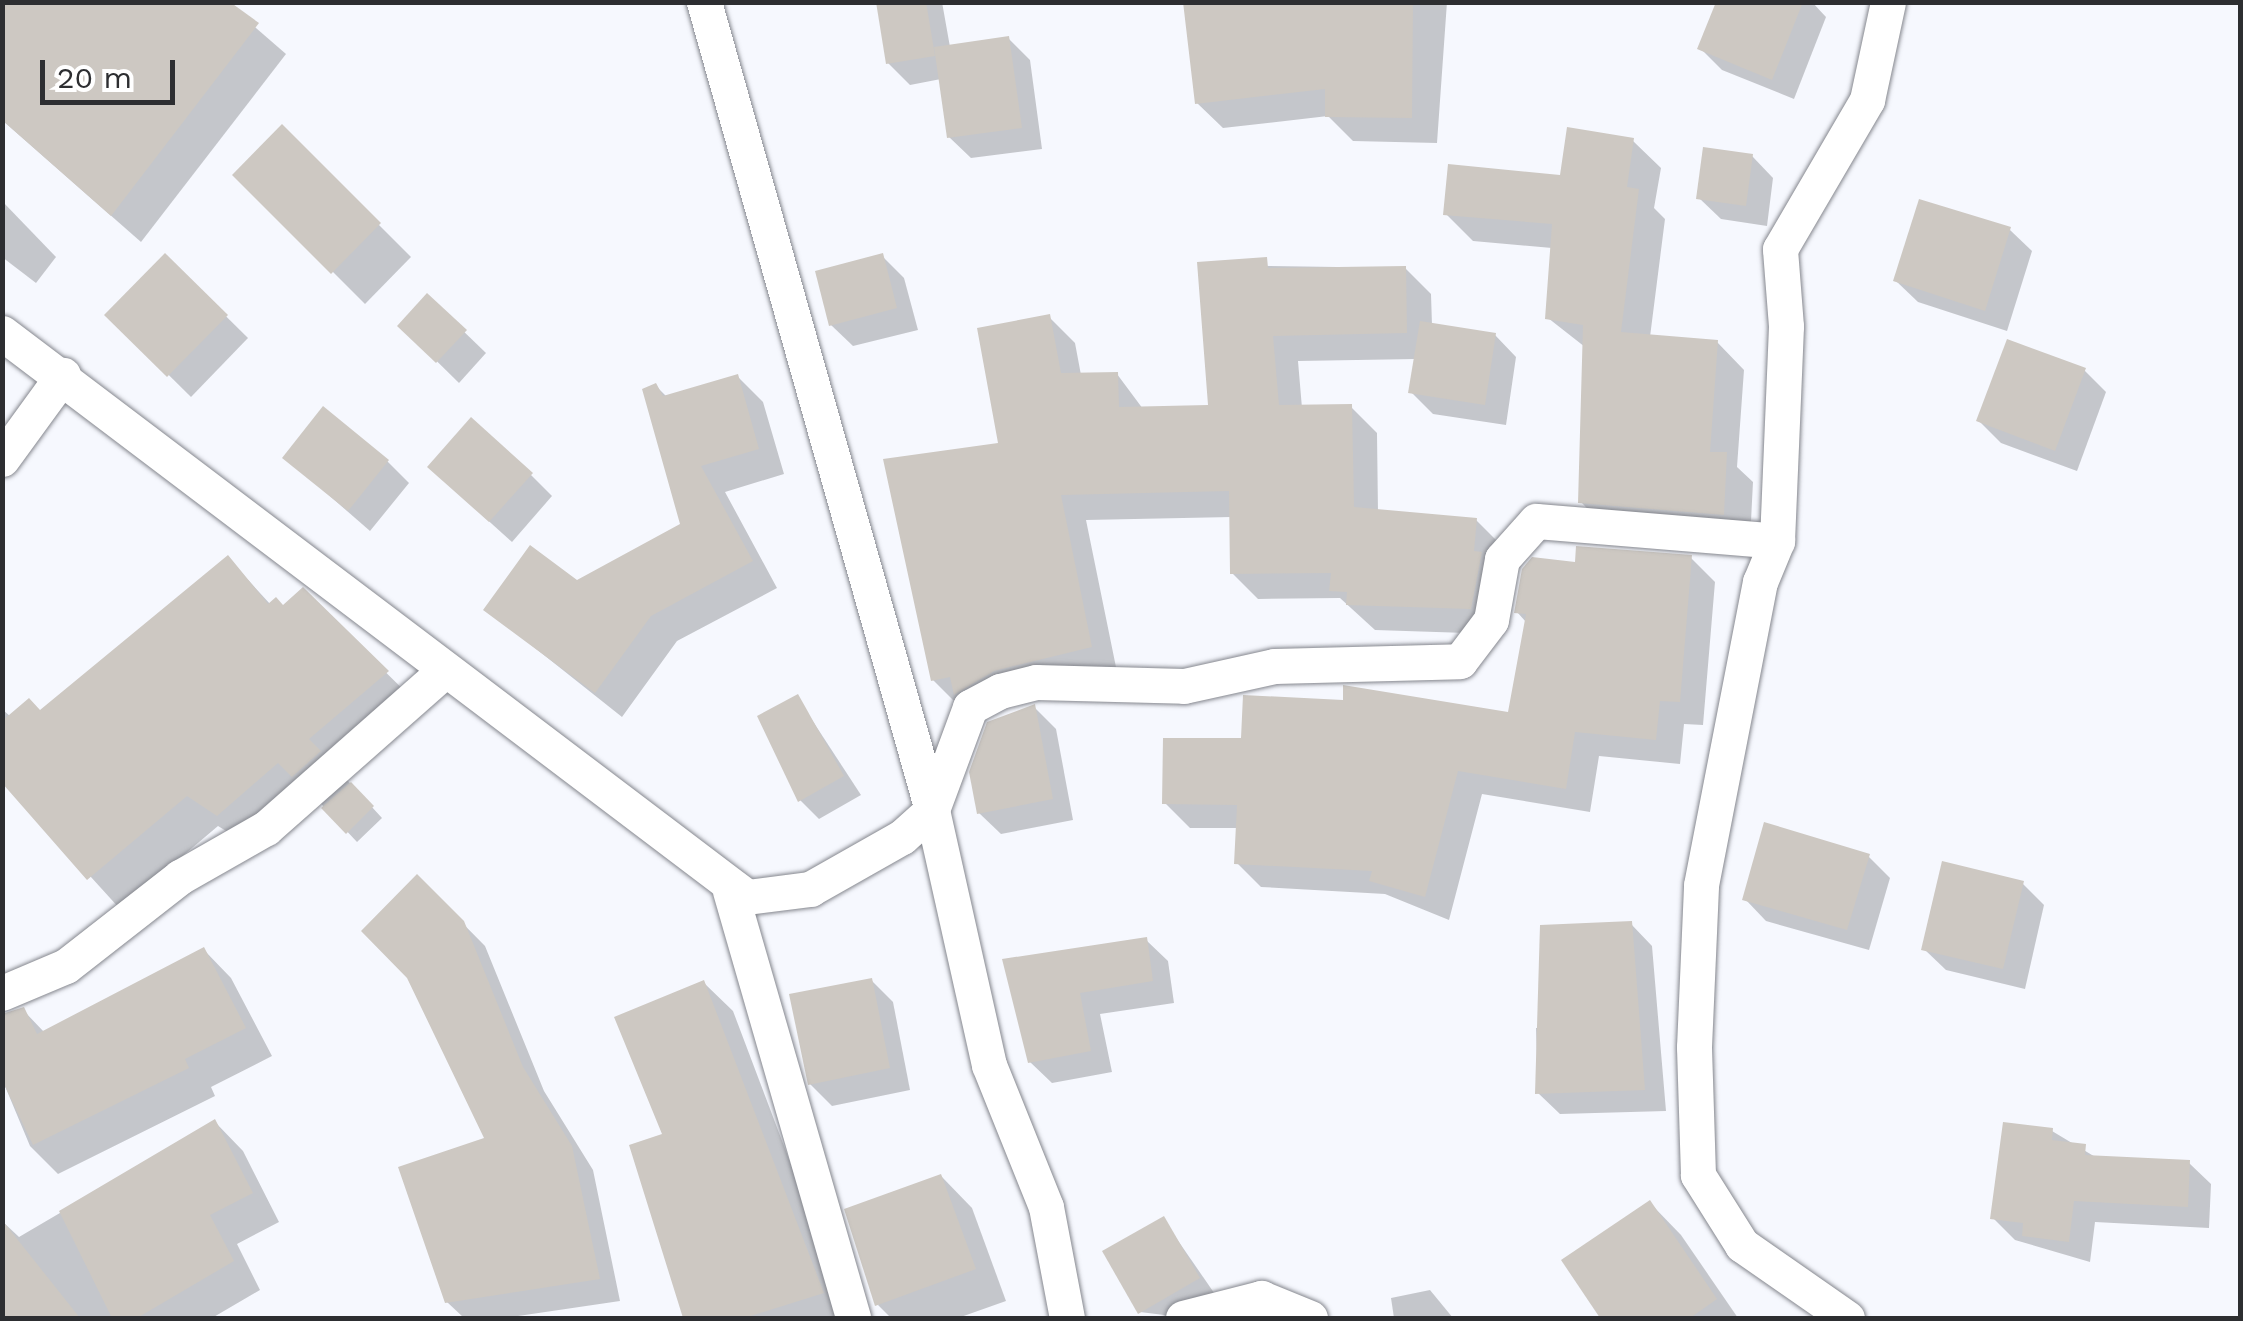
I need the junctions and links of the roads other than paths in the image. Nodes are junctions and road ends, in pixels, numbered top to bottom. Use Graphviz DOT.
graph roads {
  1 [pos="704,2"];
  2 [pos="1888,2"];
  3 [pos="2,332"];
  4 [pos="63,375"];
  5 [pos="2,459"];
  6 [pos="1777,541"];
  7 [pos="444,672"];
  8 [pos="932,810"];
  9 [pos="730,891"];
  10 [pos="2,993"];
  11 [pos="852,1318"];
  12 [pos="1067,1318"];
  13 [pos="1183,1318"];
  14 [pos="1310,1318"];
  15 [pos="1846,1318"];
  1 -- 8 [label="street"];
  2 -- 6 [label="street"];
  3 -- 4 [label="street"];
  4 -- 5 [label="street"];
  4 -- 7 [label="street"];
  6 -- 8 [label="street"];
  6 -- 15 [label="street"];
  7 -- 9 [label="street"];
  7 -- 10 [label="street"];
  8 -- 9 [label="street"];
  8 -- 12 [label="street"];
  9 -- 11 [label="street"];
  13 -- 14 [label="street"];
}
